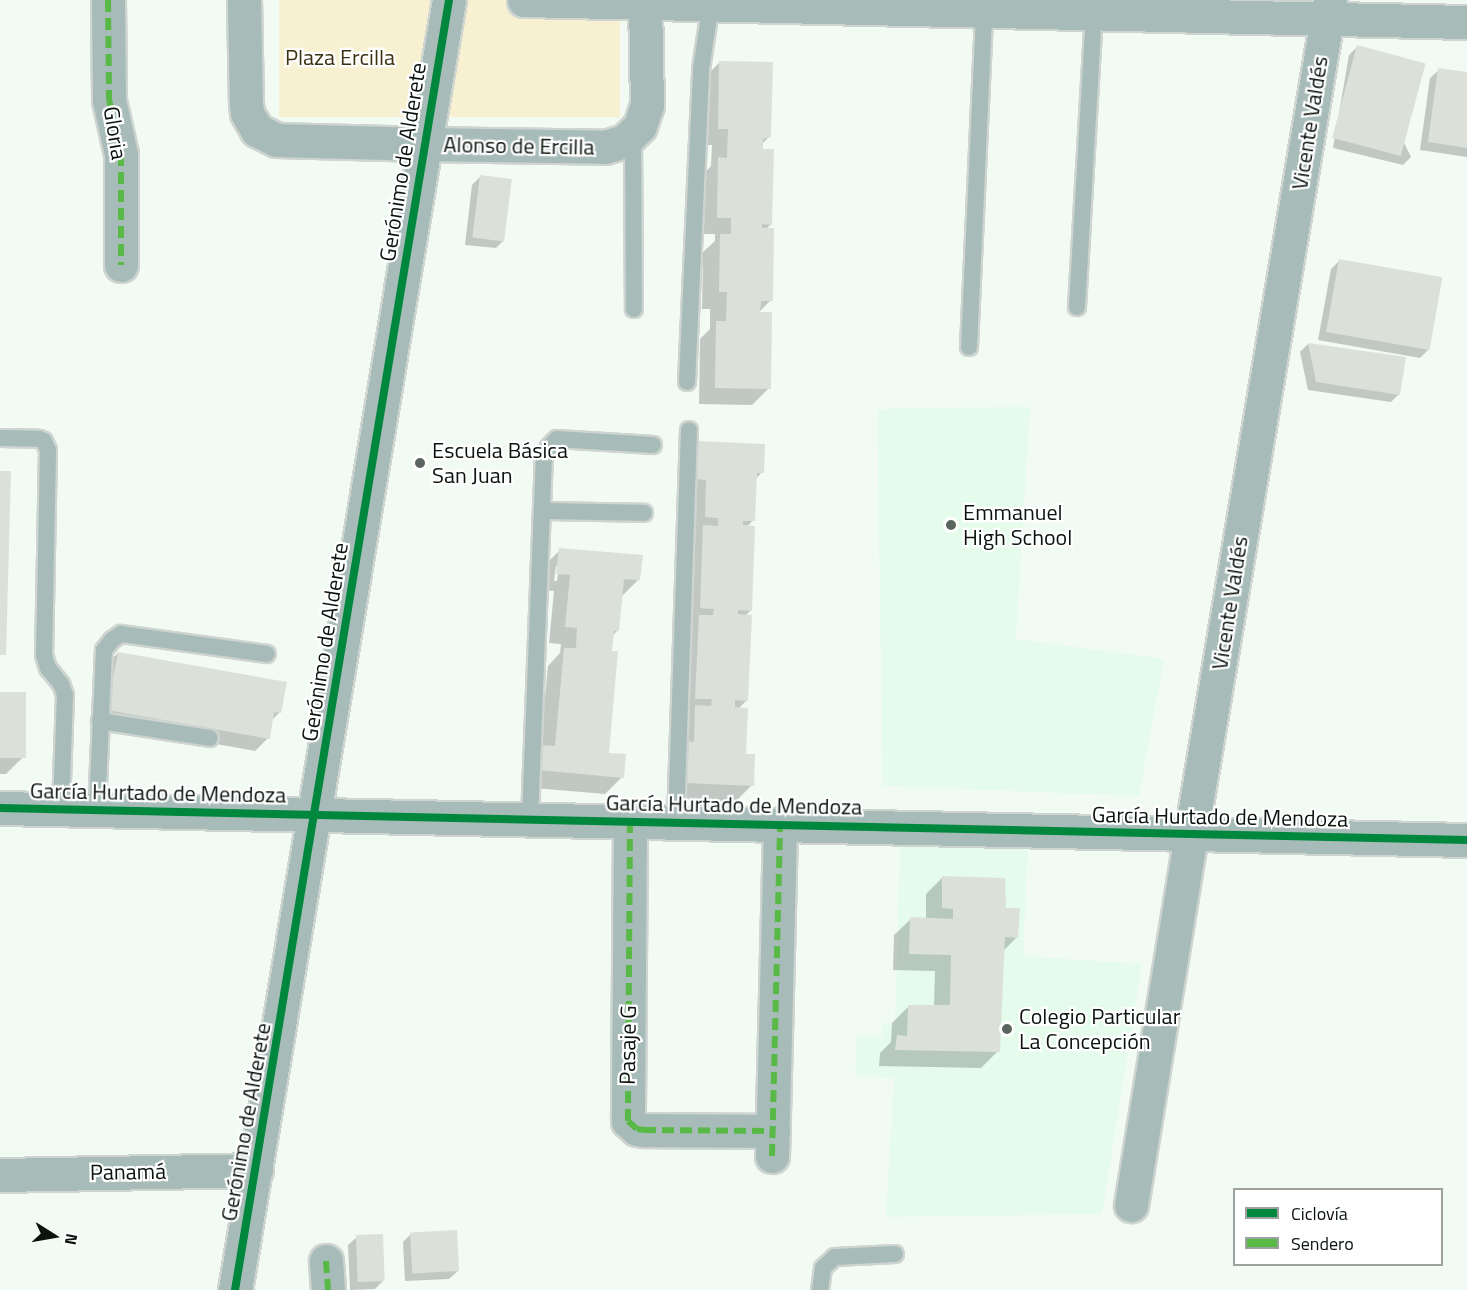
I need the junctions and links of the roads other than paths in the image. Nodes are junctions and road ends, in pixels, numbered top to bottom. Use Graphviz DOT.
graph roads {
  1 [pos="108,0"];
  2 [pos="244,0"];
  3 [pos="448,0"];
  4 [pos="524,0"];
  5 [pos="645,2"];
  6 [pos="711,4"];
  7 [pos="1023,6"];
  8 [pos="1329,9"];
  9 [pos="984,12"];
  10 [pos="1094,14"];
  11 [pos="1467,22"];
  12 [pos="633,135"];
  13 [pos="423,144"];
  14 [pos="121,266"];
  15 [pos="1077,307"];
  16 [pos="634,309"];
  17 [pos="969,347"];
  18 [pos="687,382"];
  19 [pos="689,430"];
  20 [pos="0,438"];
  21 [pos="653,445"];
  22 [pos="542,511"];
  23 [pos="644,513"];
  24 [pos="267,654"];
  25 [pos="100,721"];
  26 [pos="210,738"];
  27 [pos="0,808"];
  28 [pos="61,809"];
  29 [pos="97,810"];
  30 [pos="316,814"];
  31 [pos="530,819"];
  32 [pos="630,821"];
  33 [pos="676,822"];
  34 [pos="780,824"];
  35 [pos="1191,834"];
  36 [pos="1467,840"];
  37 [pos="256,1170"];
  38 [pos="0,1174"];
  39 [pos="1131,1205"];
  40 [pos="895,1254"];
  41 [pos="236,1290"];
  42 [pos="820,1290"];
  1 -- 14 [label="street, Gloria"];
  2 -- 13 [label="street, Alonso de Ercilla"];
  3 -- 13 [label="street, Gerónimo de Alderete"];
  4 -- 5 [label="street"];
  5 -- 6 [label="street"];
  5 -- 12 [label="street"];
  6 -- 9 [label="street"];
  6 -- 18 [label="lane"];
  7 -- 9 [label="street"];
  7 -- 10 [label="street"];
  8 -- 10 [label="street"];
  8 -- 11 [label="street"];
  8 -- 35 [label="street, Vicente Valdés"];
  9 -- 17 [label="lane"];
  10 -- 15 [label="lane"];
  12 -- 13 [label="street, Alonso de Ercilla"];
  12 -- 16 [label="lane"];
  13 -- 30 [label="street, Gerónimo de Alderete"];
  19 -- 33 [label="lane"];
  20 -- 28 [label="lane"];
  21 -- 22 [label="lane"];
  22 -- 23 [label="lane"];
  22 -- 31 [label="lane"];
  24 -- 25 [label="lane"];
  25 -- 26 [label="lane"];
  25 -- 29 [label="lane"];
  27 -- 28 [label="street, García Hurtado de Mendoza"];
  28 -- 29 [label="street, García Hurtado de Mendoza"];
  29 -- 30 [label="street, García Hurtado de Mendoza"];
  30 -- 31 [label="street, García Hurtado de Mendoza"];
  30 -- 37 [label="street, Gerónimo de Alderete"];
  31 -- 32 [label="street, García Hurtado de Mendoza"];
  32 -- 33 [label="street, García Hurtado de Mendoza"];
  32 -- 34 [label="street, Pasaje G"];
  33 -- 34 [label="street, García Hurtado de Mendoza"];
  34 -- 35 [label="street, García Hurtado de Mendoza"];
  35 -- 36 [label="street, García Hurtado de Mendoza"];
  35 -- 39 [label="street, Vicente Valdés"];
  37 -- 38 [label="street, Panamá"];
  37 -- 41 [label="street, Gerónimo de Alderete"];
  40 -- 42 [label="lane"];
}
